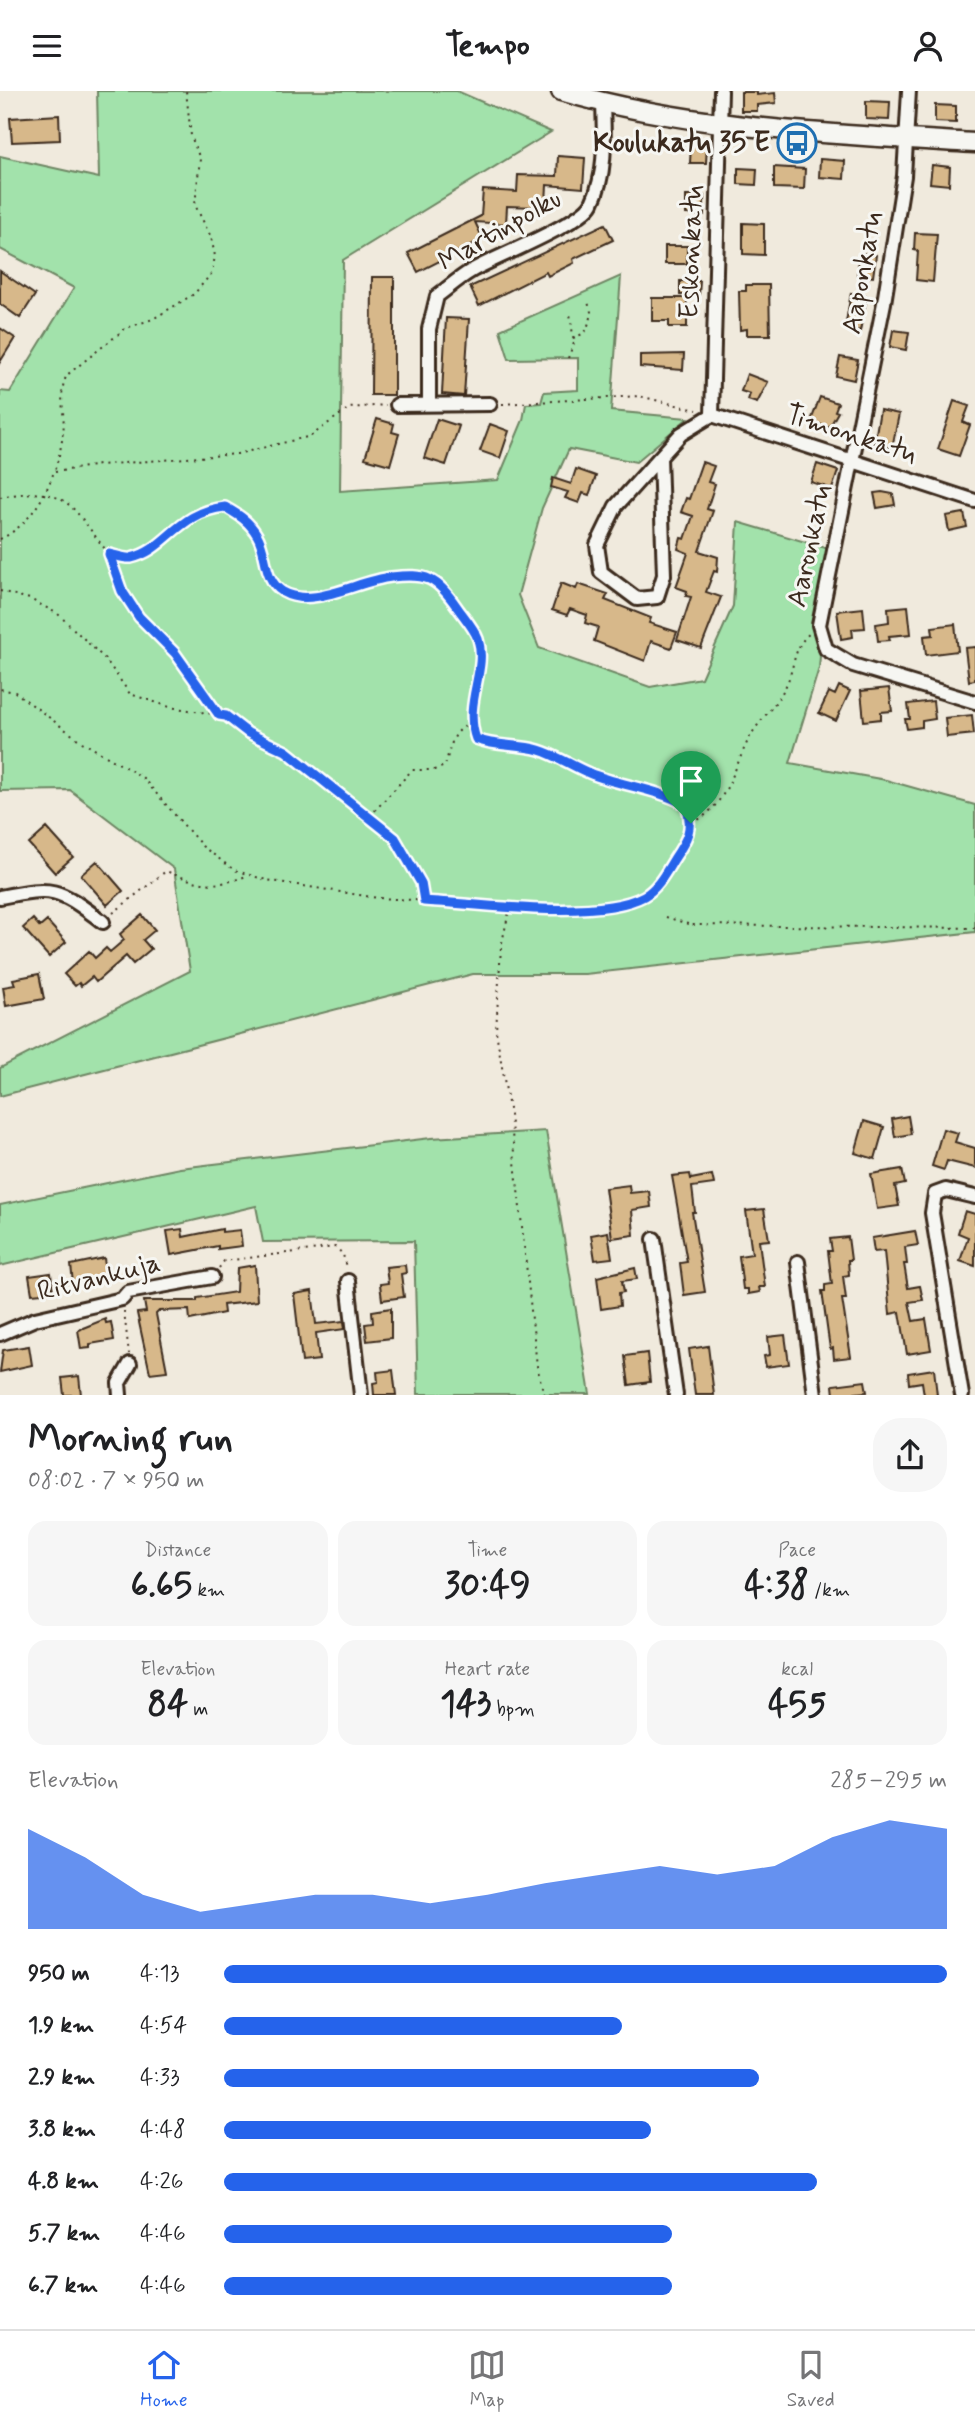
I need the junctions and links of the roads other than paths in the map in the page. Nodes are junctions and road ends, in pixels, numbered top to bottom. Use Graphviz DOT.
graph roads {
  1 [pos="561,91"];
  2 [pos="721,91"];
  3 [pos="909,91"];
  4 [pos="603,103"];
  5 [pos="721,123"];
  6 [pos="908,139"];
  7 [pos="975,143"];
  8 [pos="429,404"];
  9 [pos="490,404"];
  10 [pos="397,405"];
  11 [pos="712,415"];
  12 [pos="660,457"];
  13 [pos="853,461"];
  14 [pos="975,501"];
  15 [pos="975,702"];
  16 [pos="0,897"];
  17 [pos="103,922"];
  18 [pos="975,1197"];
  19 [pos="653,1239"];
  20 [pos="798,1262"];
  21 [pos="212,1276"];
  22 [pos="348,1281"];
  23 [pos="0,1334"];
  24 [pos="130,1364"];
  25 [pos="120,1395"];
  26 [pos="360,1395"];
  27 [pos="676,1395"];
  28 [pos="815,1395"];
  29 [pos="962,1395"];
  1 -- 4 [label="street"];
  2 -- 5 [label="street, Eskonkatu"];
  3 -- 6 [label="street, Aaponkatu"];
  4 -- 5 [label="street"];
  4 -- 8 [label="street, Martinpolku"];
  5 -- 6 [label="street"];
  5 -- 11 [label="street, Eskonkatu"];
  6 -- 7 [label="street"];
  6 -- 13 [label="street, Aaponkatu"];
  8 -- 9 [label="street"];
  8 -- 10 [label="street"];
  11 -- 12 [label="street"];
  11 -- 13 [label="street, Timonkatu"];
  12 -- 12 [label="street"];
  13 -- 14 [label="street, Timonkatu"];
  13 -- 15 [label="street, Aaronkatu"];
  16 -- 17 [label="street"];
  18 -- 29 [label="street"];
  19 -- 27 [label="street"];
  20 -- 28 [label="street"];
  21 -- 23 [label="street, Ritvankuja"];
  22 -- 26 [label="street"];
  24 -- 25 [label="street"];
}
